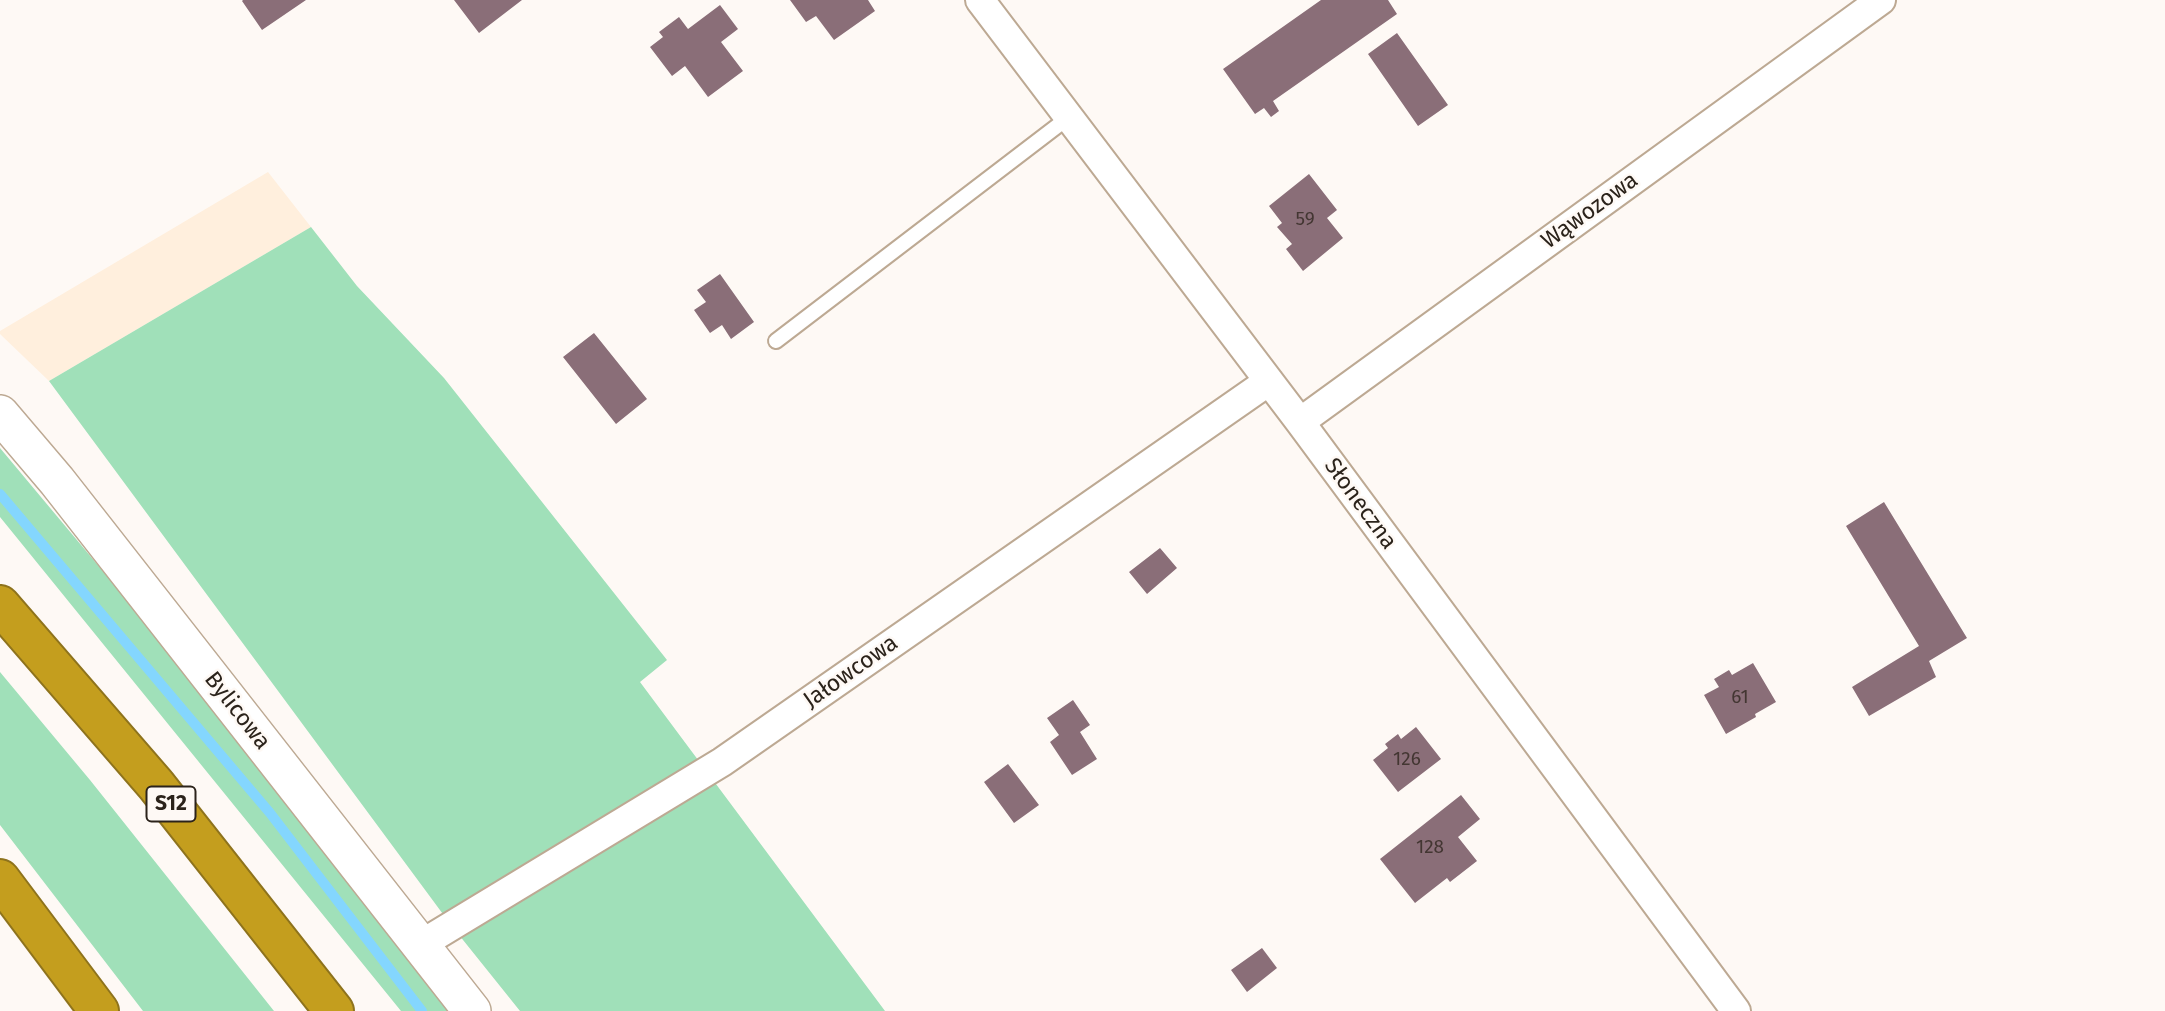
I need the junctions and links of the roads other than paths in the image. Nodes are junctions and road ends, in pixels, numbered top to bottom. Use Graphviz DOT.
graph roads {
  1 [pos="980,0"];
  2 [pos="1881,0"];
  3 [pos="1069,117"];
  4 [pos="776,341"];
  5 [pos="1269,381"];
  6 [pos="0,414"];
  7 [pos="1300,422"];
  8 [pos="0,605"];
  9 [pos="0,879"];
  10 [pos="420,945"];
  11 [pos="99,1011"];
  12 [pos="334,1011"];
  13 [pos="472,1011"];
  14 [pos="1736,1011"];
  1 -- 3 [label="street, Słoneczna"];
  2 -- 7 [label="street, Wąwozowa"];
  3 -- 4 [label="lane"];
  3 -- 5 [label="street, Słoneczna"];
  5 -- 7 [label="street, Słoneczna"];
  5 -- 10 [label="street, Jałowcowa"];
  6 -- 10 [label="street, Bylicowa"];
  7 -- 14 [label="street, Słoneczna"];
  8 -- 12 [label="highway, S12"];
  9 -- 11 [label="highway"];
  10 -- 13 [label="street, Bylicowa"];
}
